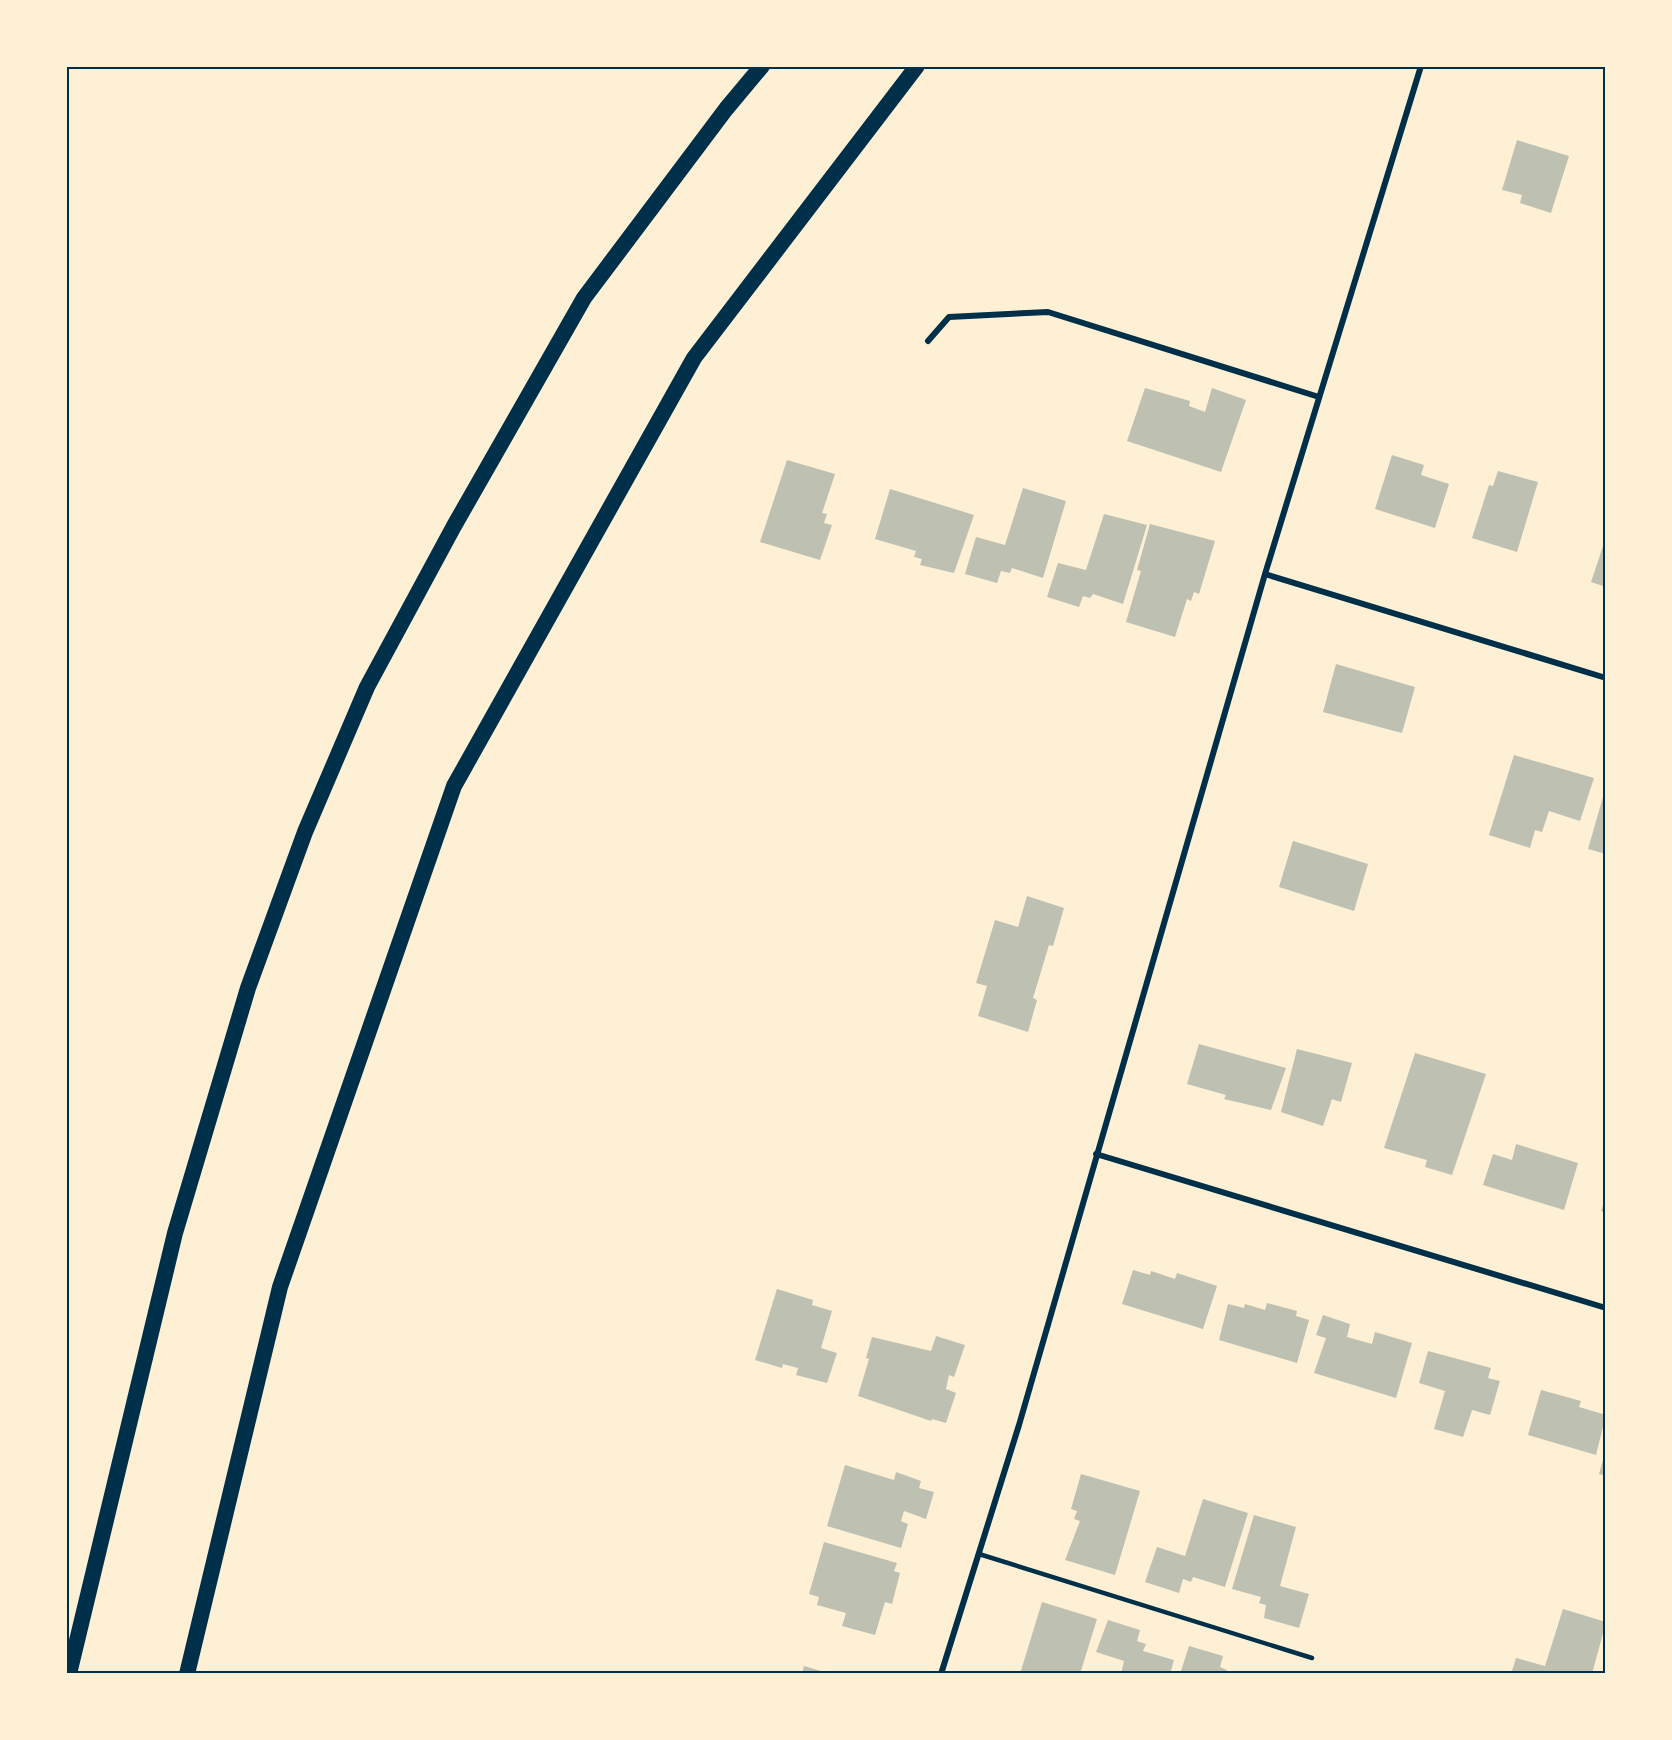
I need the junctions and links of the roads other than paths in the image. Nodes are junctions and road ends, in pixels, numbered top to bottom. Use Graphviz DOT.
graph roads {
  1 [pos="762,66"];
  2 [pos="917,66"];
  3 [pos="1421,66"];
  4 [pos="928,341"];
  5 [pos="1319,397"];
  6 [pos="1265,574"];
  7 [pos="1606,678"];
  8 [pos="1096,1154"];
  9 [pos="1606,1308"];
  10 [pos="979,1554"];
  11 [pos="1312,1658"];
  12 [pos="69,1674"];
  13 [pos="187,1674"];
  14 [pos="941,1674"];
  1 -- 12 [label="highway"];
  2 -- 13 [label="highway"];
  3 -- 5 [label="street"];
  4 -- 5 [label="street"];
  5 -- 6 [label="street"];
  6 -- 7 [label="street"];
  6 -- 8 [label="street"];
  8 -- 9 [label="street"];
  8 -- 10 [label="street"];
  10 -- 11 [label="lane"];
  10 -- 14 [label="street"];
}
